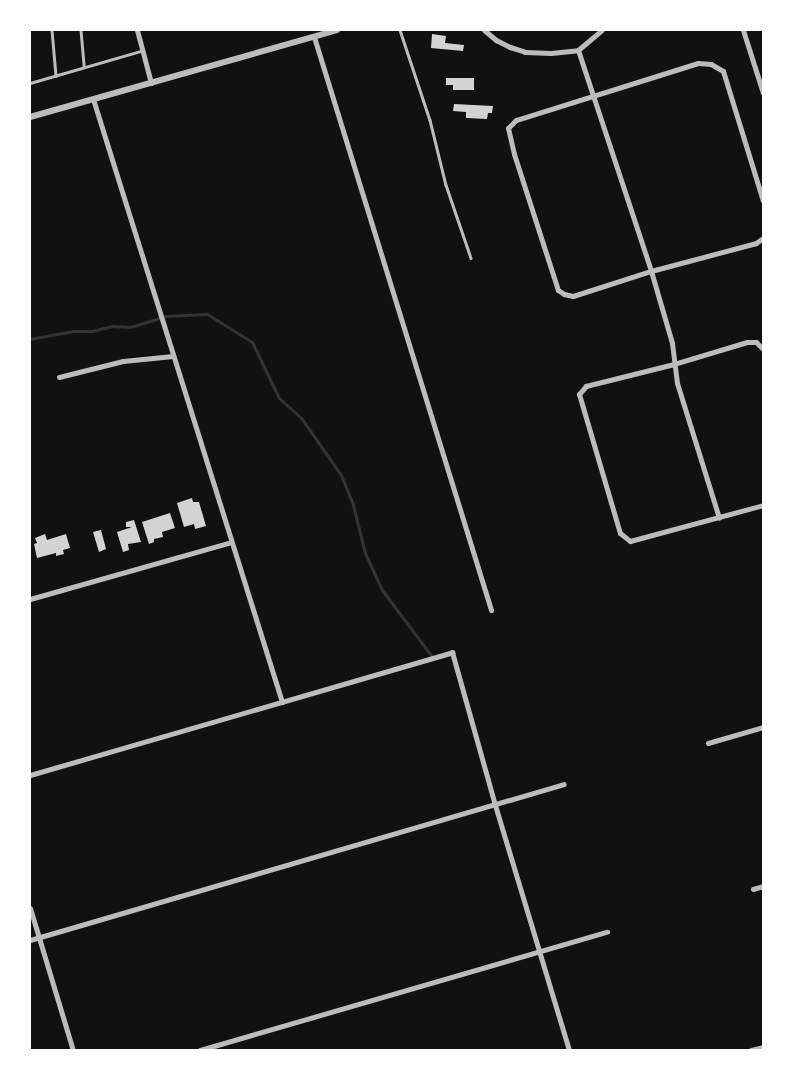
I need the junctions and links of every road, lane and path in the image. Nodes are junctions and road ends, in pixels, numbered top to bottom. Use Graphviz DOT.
graph roads {
  1 [pos="52,30"];
  2 [pos="81,30"];
  3 [pos="137,30"];
  4 [pos="336,30"];
  5 [pos="400,30"];
  6 [pos="484,30"];
  7 [pos="602,30"];
  8 [pos="743,30"];
  9 [pos="317,34"];
  10 [pos="578,50"];
  11 [pos="141,51"];
  12 [pos="84,67"];
  13 [pos="56,76"];
  14 [pos="30,83"];
  15 [pos="151,83"];
  16 [pos="763,93"];
  17 [pos="594,96"];
  18 [pos="93,99"];
  19 [pos="30,117"];
  20 [pos="763,201"];
  21 [pos="763,238"];
  22 [pos="471,258"];
  23 [pos="651,271"];
  24 [pos="763,349"];
  25 [pos="173,356"];
  26 [pos="674,364"];
  27 [pos="59,377"];
  28 [pos="763,505"];
  29 [pos="719,518"];
  30 [pos="232,542"];
  31 [pos="30,600"];
  32 [pos="491,610"];
  33 [pos="282,702"];
  34 [pos="763,727"];
  35 [pos="708,744"];
  36 [pos="30,775"];
  37 [pos="564,784"];
  38 [pos="495,805"];
  39 [pos="763,886"];
  40 [pos="753,889"];
  41 [pos="30,908"];
  42 [pos="607,932"];
  43 [pos="39,937"];
  44 [pos="30,940"];
  45 [pos="540,950"];
  46 [pos="763,1046"];
  47 [pos="73,1050"];
  48 [pos="200,1050"];
  49 [pos="569,1050"];
  50 [pos="751,1050"];
  1 -- 13 [label="lane"];
  2 -- 12 [label="lane"];
  3 -- 11 [label="street"];
  4 -- 9 [label="street"];
  5 -- 22 [label="lane"];
  6 -- 10 [label="street"];
  7 -- 10 [label="street"];
  8 -- 16 [label="street"];
  9 -- 15 [label="street"];
  9 -- 32 [label="street"];
  10 -- 17 [label="street"];
  11 -- 12 [label="lane"];
  11 -- 15 [label="street"];
  12 -- 13 [label="lane"];
  13 -- 14 [label="lane"];
  15 -- 18 [label="street"];
  17 -- 20 [label="street"];
  17 -- 23 [label="street"];
  17 -- 23 [label="street"];
  18 -- 19 [label="street"];
  18 -- 25 [label="street"];
  21 -- 23 [label="street"];
  23 -- 26 [label="street"];
  24 -- 26 [label="street"];
  25 -- 27 [label="street"];
  25 -- 30 [label="street"];
  26 -- 29 [label="street"];
  26 -- 29 [label="street"];
  28 -- 29 [label="street"];
  30 -- 31 [label="street"];
  30 -- 33 [label="street"];
  33 -- 36 [label="street"];
  33 -- 38 [label="street"];
  34 -- 35 [label="street"];
  37 -- 38 [label="street"];
  38 -- 43 [label="street"];
  38 -- 45 [label="street"];
  39 -- 40 [label="street"];
  41 -- 43 [label="street"];
  42 -- 45 [label="street"];
  43 -- 44 [label="street"];
  43 -- 47 [label="street"];
  45 -- 48 [label="street"];
  45 -- 49 [label="street"];
  46 -- 50 [label="street"];
}
